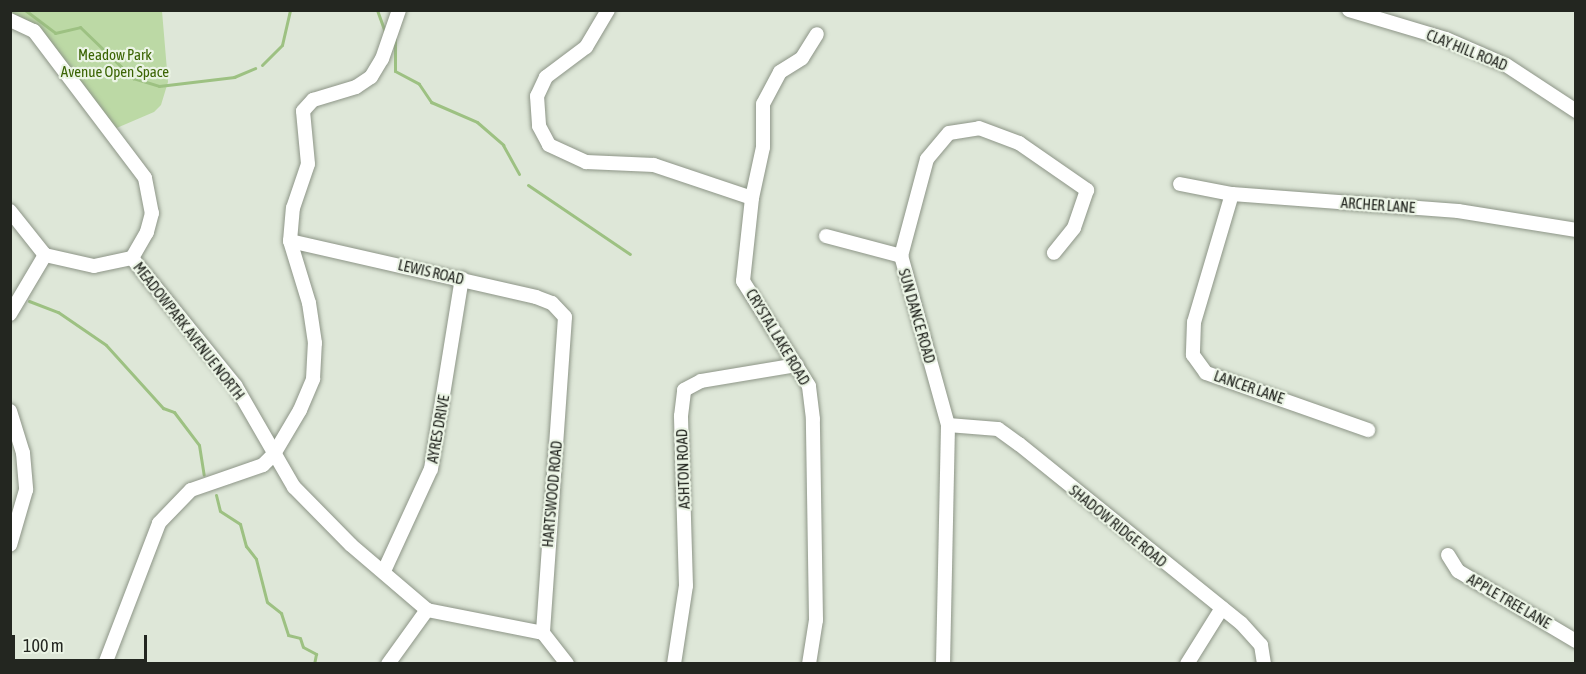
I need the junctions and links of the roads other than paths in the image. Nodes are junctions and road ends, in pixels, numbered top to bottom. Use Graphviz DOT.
graph roads {
  1 [pos="399,10"];
  2 [pos="608,10"];
  3 [pos="1349,10"];
  4 [pos="10,20"];
  5 [pos="817,34"];
  6 [pos="1575,111"];
  7 [pos="1180,184"];
  8 [pos="1232,194"];
  9 [pos="752,198"];
  10 [pos="10,211"];
  11 [pos="1575,230"];
  12 [pos="826,236"];
  13 [pos="290,242"];
  14 [pos="1054,253"];
  15 [pos="45,255"];
  16 [pos="901,256"];
  17 [pos="132,258"];
  18 [pos="462,278"];
  19 [pos="10,314"];
  20 [pos="565,317"];
  21 [pos="797,365"];
  22 [pos="10,411"];
  23 [pos="948,425"];
  24 [pos="1368,430"];
  25 [pos="274,454"];
  26 [pos="10,545"];
  27 [pos="1448,555"];
  28 [pos="384,571"];
  29 [pos="1222,608"];
  30 [pos="427,610"];
  31 [pos="543,633"];
  32 [pos="1575,641"];
  33 [pos="105,663"];
  34 [pos="388,663"];
  35 [pos="567,663"];
  36 [pos="674,663"];
  37 [pos="809,663"];
  38 [pos="943,663"];
  39 [pos="1187,663"];
  40 [pos="1264,663"];
  1 -- 13 [label="street"];
  2 -- 9 [label="street"];
  3 -- 6 [label="street, CLAY HILL ROAD"];
  4 -- 17 [label="street"];
  5 -- 9 [label="street, CRYSTAL LAKE ROAD"];
  7 -- 8 [label="street, ARCHER LANE"];
  8 -- 11 [label="street, ARCHER LANE"];
  8 -- 24 [label="street, LANCER LANE"];
  9 -- 21 [label="street, CRYSTAL LAKE ROAD"];
  10 -- 15 [label="street"];
  12 -- 16 [label="street"];
  13 -- 18 [label="street, LEWIS ROAD"];
  13 -- 25 [label="street"];
  14 -- 16 [label="street, SUN DANCE ROAD"];
  15 -- 17 [label="street"];
  15 -- 19 [label="street"];
  16 -- 23 [label="street, SUN DANCE ROAD"];
  17 -- 25 [label="street, MEADOWPARK AVENUE NORTH"];
  18 -- 20 [label="street, LEWIS ROAD"];
  18 -- 28 [label="street, AYRES DRIVE"];
  20 -- 31 [label="street, HARTSWOOD ROAD"];
  21 -- 36 [label="street, ASHTON ROAD"];
  21 -- 37 [label="street, CRYSTAL LAKE ROAD"];
  22 -- 26 [label="street"];
  23 -- 29 [label="street, SHADOW RIDGE ROAD"];
  23 -- 38 [label="street, SUN DANCE ROAD"];
  25 -- 28 [label="street, MEADOWPARK AVENUE NORTH"];
  25 -- 33 [label="street"];
  27 -- 32 [label="street, APPLE TREE LANE"];
  28 -- 30 [label="street, MEADOWPARK AVENUE NORTH"];
  29 -- 39 [label="street"];
  29 -- 40 [label="street, SHADOW RIDGE ROAD"];
  30 -- 31 [label="street"];
  30 -- 34 [label="street"];
  31 -- 35 [label="street"];
}
